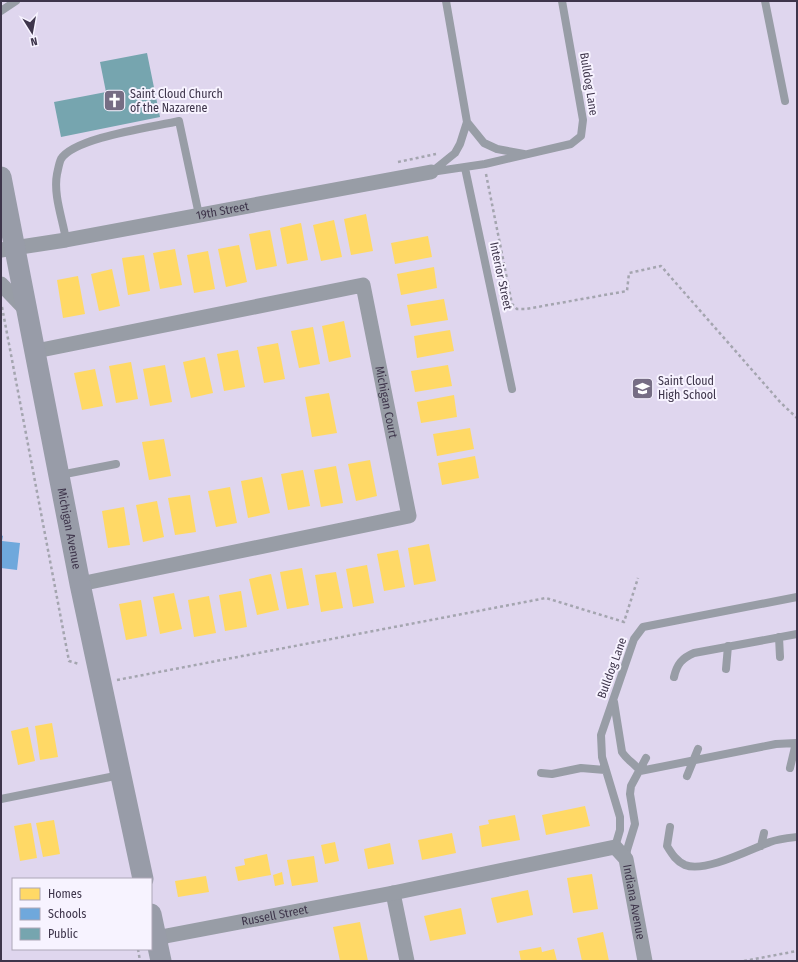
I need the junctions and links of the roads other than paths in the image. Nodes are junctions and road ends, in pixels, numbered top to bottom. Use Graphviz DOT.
graph roads {
  1 [pos="16,1"];
  2 [pos="446,1"];
  3 [pos="562,1"];
  4 [pos="765,1"];
  5 [pos="1,11"];
  6 [pos="785,101"];
  7 [pos="467,122"];
  8 [pos="526,155"];
  9 [pos="465,168"];
  10 [pos="431,172"];
  11 [pos="1,177"];
  12 [pos="4,213"];
  13 [pos="199,215"];
  14 [pos="66,240"];
  15 [pos="8,250"];
  16 [pos="1,284"];
  17 [pos="28,312"];
  18 [pos="36,350"];
  19 [pos="512,389"];
  20 [pos="116,464"];
  21 [pos="60,475"];
  22 [pos="80,584"];
  23 [pos="797,597"];
  24 [pos="797,634"];
  25 [pos="779,637"];
  26 [pos="728,646"];
  27 [pos="780,657"];
  28 [pos="726,669"];
  29 [pos="674,678"];
  30 [pos="613,700"];
  31 [pos="698,749"];
  32 [pos="646,758"];
  33 [pos="692,761"];
  34 [pos="790,768"];
  35 [pos="605,770"];
  36 [pos="640,771"];
  37 [pos="541,773"];
  38 [pos="121,774"];
  39 [pos="687,776"];
  40 [pos="1,799"];
  41 [pos="670,827"];
  42 [pos="764,833"];
  43 [pos="797,837"];
  44 [pos="761,846"];
  45 [pos="615,847"];
  46 [pos="626,859"];
  47 [pos="144,878"];
  48 [pos="393,893"];
  49 [pos="152,918"];
  50 [pos="157,941"];
  51 [pos="161,961"];
  52 [pos="407,961"];
  53 [pos="645,961"];
  1 -- 5 [label="lane"];
  2 -- 7 [label="lane, Bulldog Lane"];
  3 -- 8 [label="lane, Bulldog Lane"];
  4 -- 6 [label="lane"];
  7 -- 8 [label="lane, Bulldog Lane"];
  7 -- 10 [label="lane, Bulldog Lane"];
  8 -- 9 [label="lane, Bulldog Lane"];
  9 -- 10 [label="lane, Bulldog Lane"];
  9 -- 19 [label="lane, Interior Street"];
  10 -- 13 [label="street, 19th Street"];
  11 -- 12 [label="street, Michigan Avenue"];
  12 -- 15 [label="street, Michigan Avenue"];
  13 -- 14 [label="street, 19th Street"];
  13 -- 14 [label="lane"];
  14 -- 15 [label="street, 19th Street"];
  15 -- 17 [label="street, Michigan Avenue"];
  16 -- 17 [label="street"];
  17 -- 18 [label="street, Michigan Avenue"];
  18 -- 21 [label="street, Michigan Avenue"];
  18 -- 22 [label="street, Michigan Court"];
  20 -- 21 [label="lane"];
  21 -- 22 [label="street, Michigan Avenue"];
  22 -- 38 [label="street, Michigan Avenue"];
  23 -- 30 [label="lane, Bulldog Lane"];
  24 -- 25 [label="lane"];
  25 -- 26 [label="lane"];
  25 -- 27 [label="lane"];
  26 -- 28 [label="lane"];
  26 -- 29 [label="lane"];
  30 -- 35 [label="lane, Bulldog Lane"];
  30 -- 36 [label="lane"];
  31 -- 33 [label="lane"];
  32 -- 36 [label="lane"];
  33 -- 34 [label="lane"];
  33 -- 36 [label="lane"];
  33 -- 39 [label="lane"];
  35 -- 37 [label="lane"];
  35 -- 45 [label="lane, Bulldog Lane"];
  36 -- 46 [label="lane"];
  38 -- 40 [label="lane"];
  38 -- 47 [label="street, Michigan Avenue"];
  41 -- 44 [label="lane"];
  42 -- 44 [label="lane"];
  43 -- 44 [label="lane"];
  45 -- 46 [label="street, Indiana Avenue"];
  45 -- 48 [label="street, Russell Street"];
  46 -- 53 [label="street, Indiana Avenue"];
  48 -- 50 [label="street, Russell Street"];
  48 -- 52 [label="street"];
  49 -- 50 [label="street"];
  50 -- 51 [label="street"];
}
